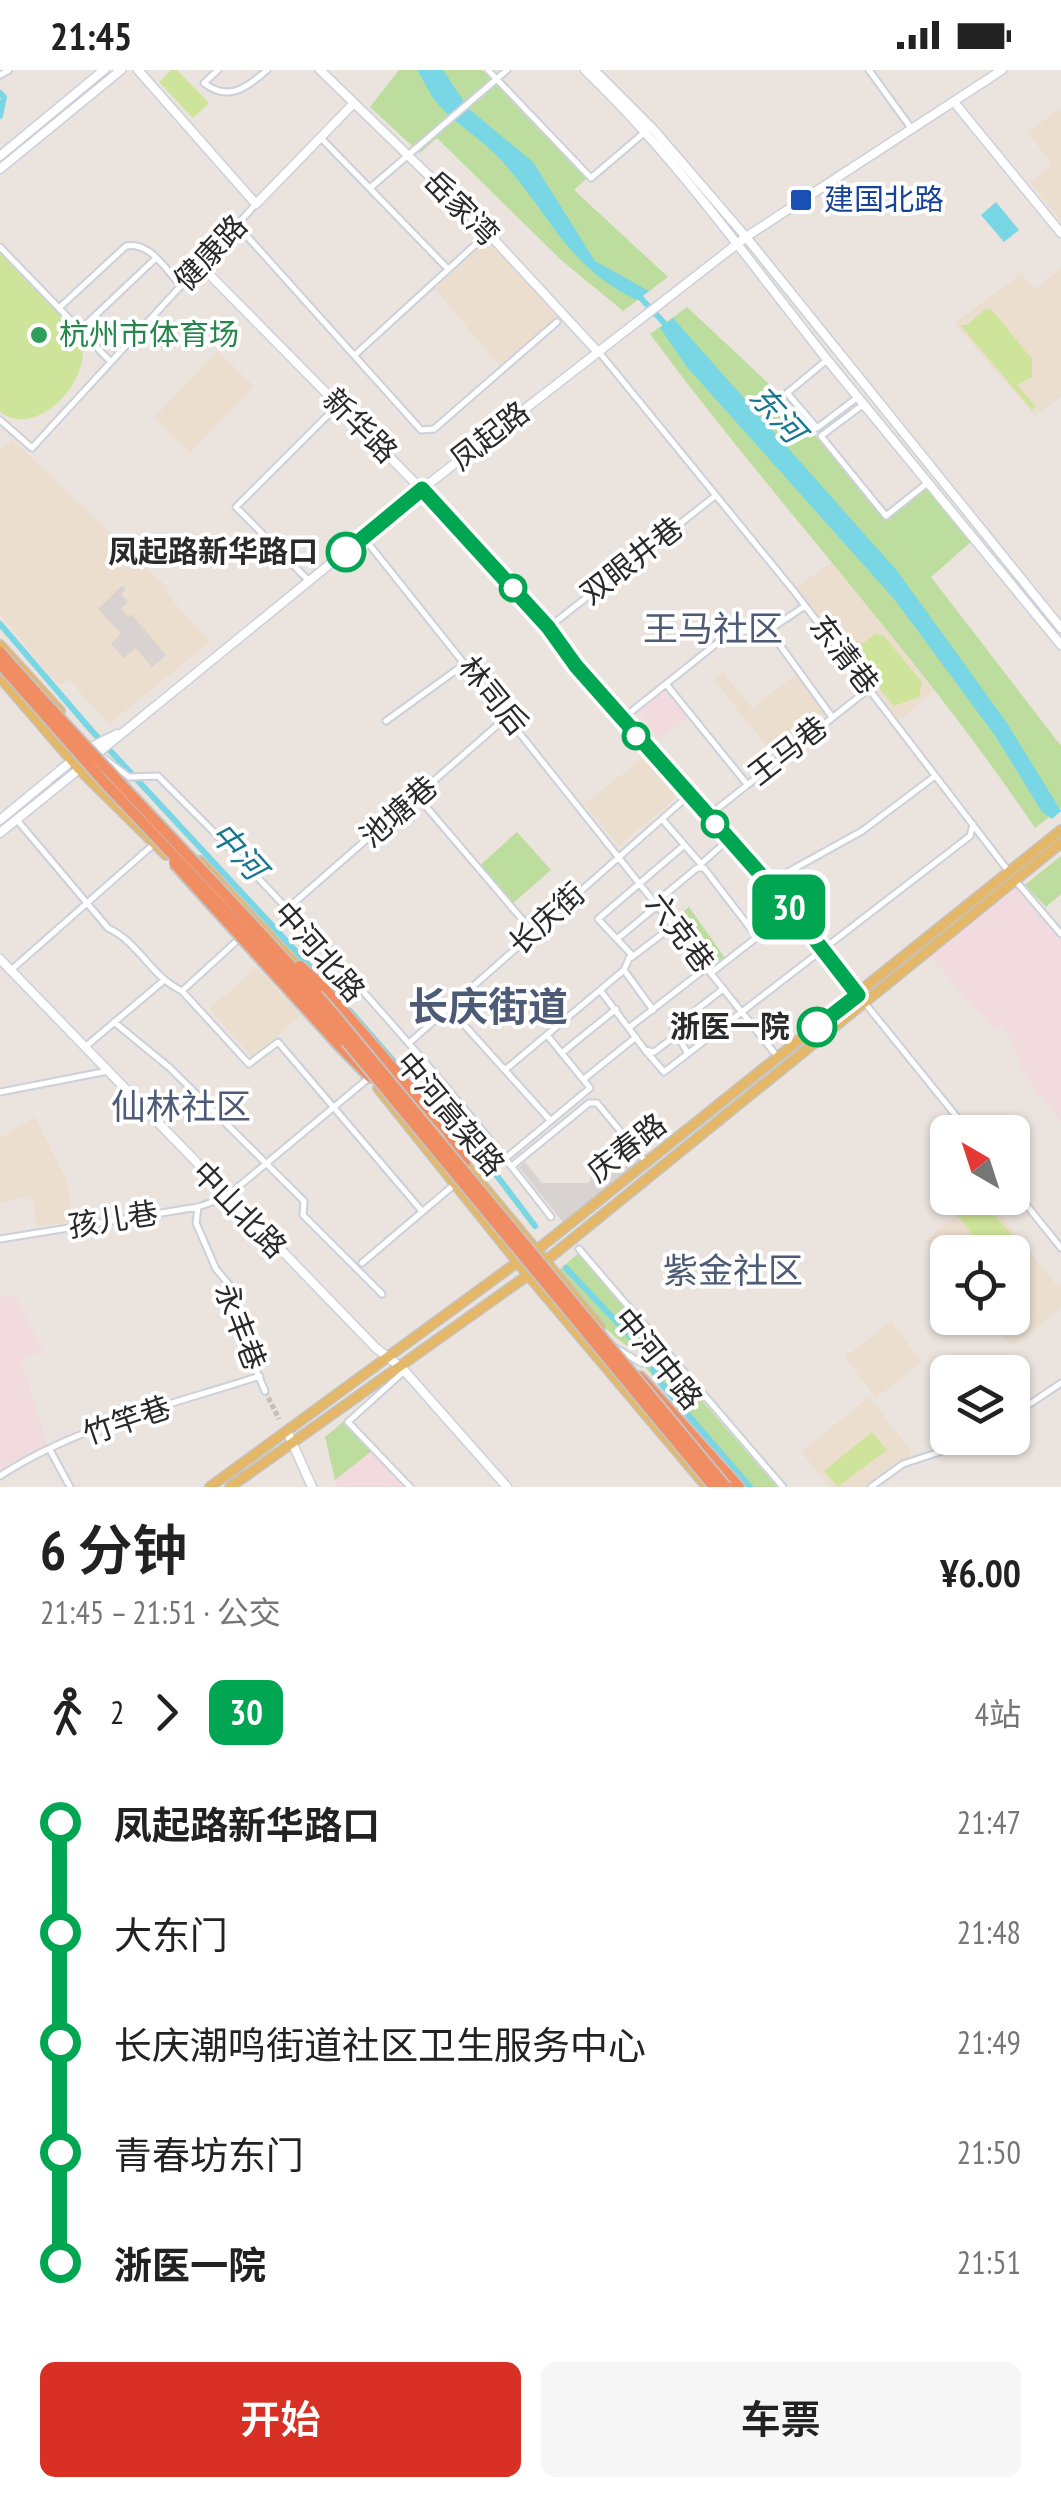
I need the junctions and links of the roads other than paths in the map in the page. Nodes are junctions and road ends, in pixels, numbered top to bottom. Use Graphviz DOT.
graph roads {
  1 [pos="9,70"];
  2 [pos="104,70"];
  3 [pos="121,70"];
  4 [pos="138,70"];
  5 [pos="218,70"];
  6 [pos="267,70"];
  7 [pos="320,70"];
  8 [pos="488,70"];
  9 [pos="507,70"];
  10 [pos="585,70"];
  11 [pos="594,70"];
  12 [pos="869,70"];
  13 [pos="1002,70"];
  14 [pos="0,75"];
  15 [pos="497,80"];
  16 [pos="954,102"];
  17 [pos="352,105"];
  18 [pos="911,128"];
  19 [pos="645,132"];
  20 [pos="321,138"];
  21 [pos="409,155"];
  22 [pos="0,156"];
  23 [pos="0,169"];
  24 [pos="370,188"];
  25 [pos="256,204"];
  26 [pos="236,225"];
  27 [pos="488,233"];
  28 [pos="1061,233"];
  29 [pos="742,240"];
  30 [pos="0,247"];
  31 [pos="156,258"];
  32 [pos="200,265"];
  33 [pos="448,269"];
  34 [pos="181,286"];
  35 [pos="59,308"];
  36 [pos="557,322"];
  37 [pos="80,330"];
  38 [pos="598,351"];
  39 [pos="356,354"];
  40 [pos="827,360"];
  41 [pos="111,362"];
  42 [pos="861,400"];
  43 [pos="338,405"];
  44 [pos="0,420"];
  45 [pos="926,484"];
  46 [pos="422,489"];
  47 [pos="716,496"];
  48 [pos="364,538"];
  49 [pos="310,581"];
  50 [pos="805,606"];
  51 [pos="548,627"];
  52 [pos="1061,628"];
  53 [pos="769,630"];
  54 [pos="0,645"];
  55 [pos="1061,645"];
  56 [pos="0,652"];
  57 [pos="466,663"];
  58 [pos="0,664"];
  59 [pos="0,678"];
  60 [pos="666,684"];
  61 [pos="870,688"];
  62 [pos="509,716"];
  63 [pos="832,717"];
  64 [pos="622,719"];
  65 [pos="386,721"];
  66 [pos="100,745"];
  67 [pos="72,760"];
  68 [pos="80,769"];
  69 [pos="935,776"];
  70 [pos="746,783"];
  71 [pos="417,796"];
  72 [pos="688,796"];
  73 [pos="708,816"];
  74 [pos="662,818"];
  75 [pos="0,820"];
  76 [pos="17,820"];
  77 [pos="973,824"];
  78 [pos="146,826"];
  79 [pos="0,833"];
  80 [pos="1060,835"];
  81 [pos="729,840"];
  82 [pos="155,843"];
  83 [pos="681,848"];
  84 [pos="620,854"];
  85 [pos="1012,876"];
  86 [pos="640,882"];
  87 [pos="768,882"];
  88 [pos="87,903"];
  89 [pos="657,903"];
  90 [pos="288,908"];
  91 [pos="792,910"];
  92 [pos="674,926"];
  93 [pos="533,932"];
  94 [pos="1061,934"];
  95 [pos="243,936"];
  96 [pos="266,936"];
  97 [pos="757,937"];
  98 [pos="617,939"];
  99 [pos="821,946"];
  100 [pos="0,959"];
  101 [pos="630,959"];
  102 [pos="11,970"];
  103 [pos="624,970"];
  104 [pos="708,971"];
  105 [pos="162,982"];
  106 [pos="722,989"];
  107 [pos="600,990"];
  108 [pos="182,991"];
  109 [pos="861,999"];
  110 [pos="448,1007"];
  111 [pos="616,1009"];
  112 [pos="652,1010"];
  113 [pos="741,1011"];
  114 [pos="114,1022"];
  115 [pos="630,1028"];
  116 [pos="548,1035"];
  117 [pos="636,1037"];
  118 [pos="674,1037"];
  119 [pos="409,1043"];
  120 [pos="85,1047"];
  121 [pos="644,1050"];
  122 [pos="562,1052"];
  123 [pos="688,1052"];
  124 [pos="778,1058"];
  125 [pos="505,1070"];
  126 [pos="108,1071"];
  127 [pos="370,1077"];
  128 [pos="584,1079"];
  129 [pos="0,1092"];
  130 [pos="334,1110"];
  131 [pos="955,1115"];
  132 [pos="550,1121"];
  133 [pos="506,1158"];
  134 [pos="465,1162"];
  135 [pos="270,1163"];
  136 [pos="648,1164"];
  137 [pos="512,1166"];
  138 [pos="455,1184"];
  139 [pos="226,1197"];
  140 [pos="198,1206"];
  141 [pos="1030,1209"];
  142 [pos="421,1210"];
  143 [pos="552,1217"];
  144 [pos="0,1239"];
  145 [pos="1061,1248"];
  146 [pos="579,1249"];
  147 [pos="538,1250"];
  148 [pos="547,1260"];
  149 [pos="518,1261"];
  150 [pos="362,1263"];
  151 [pos="528,1275"];
  152 [pos="382,1294"];
  153 [pos="616,1348"];
  154 [pos="390,1359"];
  155 [pos="676,1362"];
  156 [pos="629,1366"];
  157 [pos="402,1368"];
  158 [pos="260,1376"];
  159 [pos="1061,1382"];
  160 [pos="266,1392"];
  161 [pos="1030,1404"];
  162 [pos="280,1420"];
  163 [pos="287,1431"];
  164 [pos="293,1444"];
  165 [pos="50,1449"];
  166 [pos="930,1455"];
  167 [pos="0,1476"];
  168 [pos="310,1486"];
  169 [pos="70,1487"];
  170 [pos="210,1487"];
  171 [pos="230,1487"];
  172 [pos="410,1487"];
  173 [pos="507,1487"];
  174 [pos="711,1487"];
  175 [pos="732,1487"];
  176 [pos="783,1487"];
  177 [pos="871,1487"];
  1 -- 14 [label="street"];
  2 -- 22 [label="main road"];
  3 -- 23 [label="main road"];
  4 -- 25 [label="main road"];
  5 -- 6 [label="street"];
  7 -- 17 [label="main road, 岳家湾"];
  8 -- 15 [label="street"];
  9 -- 15 [label="street"];
  10 -- 19 [label="main road"];
  11 -- 29 [label="main road"];
  12 -- 18 [label="street"];
  13 -- 16 [label="main road, 凤起路"];
  15 -- 19 [label="street"];
  15 -- 21 [label="street"];
  16 -- 18 [label="main road, 凤起路"];
  16 -- 28 [label="main road"];
  17 -- 20 [label="main road, 健康路"];
  17 -- 21 [label="main road, 岳家湾"];
  18 -- 29 [label="main road, 凤起路"];
  19 -- 29 [label="main road"];
  20 -- 24 [label="street"];
  20 -- 25 [label="main road, 健康路"];
  21 -- 24 [label="street"];
  21 -- 27 [label="main road, 岳家湾"];
  24 -- 33 [label="street"];
  25 -- 26 [label="street, 健康路"];
  26 -- 32 [label="street, 健康路"];
  26 -- 39 [label="street"];
  27 -- 33 [label="street"];
  27 -- 38 [label="main road, 岳家湾"];
  29 -- 38 [label="main road, 凤起路"];
  29 -- 40 [label="main road"];
  29 -- 52 [label="main road"];
  30 -- 35 [label="street"];
  31 -- 34 [label="street"];
  31 -- 35 [label="street"];
  31 -- 37 [label="street"];
  32 -- 34 [label="street, 健康路"];
  32 -- 43 [label="main road, 新华路"];
  33 -- 39 [label="street"];
  34 -- 41 [label="street, 健康路"];
  35 -- 37 [label="street"];
  36 -- 39 [label="street"];
  37 -- 41 [label="street"];
  38 -- 46 [label="main road, 凤起路"];
  38 -- 47 [label="street, 东清巷"];
  40 -- 42 [label="main road"];
  40 -- 42 [label="street"];
  41 -- 44 [label="street, 健康路"];
  42 -- 45 [label="main road"];
  42 -- 45 [label="street"];
  43 -- 46 [label="main road, 新华路"];
  43 -- 49 [label="street"];
  45 -- 55 [label="main road"];
  46 -- 48 [label="main road, 凤起路"];
  46 -- 51 [label="main road, 新华路"];
  47 -- 50 [label="street, 东清巷"];
  47 -- 51 [label="street, 双眼井巷"];
  48 -- 49 [label="main road, 凤起路"];
  48 -- 57 [label="street, 林司后"];
  49 -- 66 [label="main road, 凤起路"];
  50 -- 53 [label="street"];
  50 -- 61 [label="street, 东清巷"];
  51 -- 64 [label="main road, 新华路"];
  53 -- 60 [label="street"];
  53 -- 63 [label="street"];
  54 -- 66 [label="main road, 中河北路"];
  56 -- 96 [label="highway, 中河高架路, bridge"];
  57 -- 62 [label="street, 林司后"];
  57 -- 65 [label="street"];
  58 -- 78 [label="highway, 中河高架路, bridge"];
  59 -- 67 [label="main road, 中河北路"];
  60 -- 64 [label="street"];
  60 -- 70 [label="street"];
  61 -- 63 [label="street, 王马巷"];
  61 -- 69 [label="street, 东清巷"];
  62 -- 71 [label="street, 池塘巷"];
  62 -- 84 [label="street, 林司后"];
  63 -- 70 [label="street, 王马巷"];
  64 -- 72 [label="main road, 新华路"];
  66 -- 67 [label="main road"];
  66 -- 68 [label="main road, 凤起路"];
  66 -- 90 [label="street"];
  66 -- 134 [label="main road, 中河北路"];
  67 -- 68 [label="main road, 中河北路"];
  67 -- 75 [label="main road"];
  68 -- 76 [label="main road, 凤起路"];
  68 -- 82 [label="main road, 中河北路"];
  69 -- 77 [label="street, 东清巷"];
  69 -- 87 [label="street"];
  70 -- 73 [label="street, 王马巷"];
  71 -- 90 [label="street, 池塘巷"];
  71 -- 93 [label="street"];
  72 -- 73 [label="main road, 新华路"];
  72 -- 74 [label="street, 长庆街"];
  73 -- 81 [label="main road, 新华路"];
  74 -- 81 [label="street"];
  74 -- 84 [label="street, 长庆街"];
  76 -- 79 [label="main road, 凤起路"];
  76 -- 88 [label="street"];
  77 -- 85 [label="street, 东清巷"];
  77 -- 99 [label="street"];
  78 -- 127 [label="highway, bridge"];
  78 -- 174 [label="highway, 中河高架路, bridge"];
  80 -- 85 [label="main road, 庆春路"];
  81 -- 87 [label="main road, 新华路"];
  82 -- 88 [label="street"];
  82 -- 95 [label="main road, 中河北路"];
  83 -- 86 [label="street"];
  84 -- 86 [label="street, 六克巷"];
  84 -- 93 [label="street, 长庆街"];
  85 -- 94 [label="street, 东清巷"];
  85 -- 109 [label="main road, 庆春路"];
  86 -- 89 [label="street, 六克巷"];
  86 -- 98 [label="street"];
  87 -- 91 [label="main road, 新华路"];
  88 -- 102 [label="street"];
  88 -- 105 [label="street"];
  89 -- 92 [label="street, 六克巷"];
  89 -- 97 [label="street"];
  89 -- 98 [label="street"];
  90 -- 119 [label="street"];
  91 -- 97 [label="street"];
  91 -- 99 [label="main road, 新华路"];
  92 -- 101 [label="street"];
  92 -- 104 [label="street, 六克巷"];
  93 -- 110 [label="street, 长庆街"];
  95 -- 108 [label="street"];
  95 -- 127 [label="main road, 中河北路"];
  96 -- 134 [label="highway, bridge"];
  96 -- 175 [label="highway, 中河高架路, bridge"];
  97 -- 104 [label="street"];
  98 -- 101 [label="street"];
  99 -- 109 [label="main road, 新华路"];
  99 -- 113 [label="street"];
  100 -- 102 [label="main road, 中山北路"];
  101 -- 103 [label="street"];
  102 -- 120 [label="main road, 中山北路"];
  103 -- 107 [label="street"];
  103 -- 112 [label="street"];
  104 -- 106 [label="street, 六克巷"];
  104 -- 112 [label="street"];
  105 -- 108 [label="street"];
  105 -- 114 [label="street"];
  106 -- 113 [label="street, 六克巷"];
  106 -- 118 [label="street"];
  107 -- 111 [label="street"];
  107 -- 116 [label="street"];
  108 -- 130 [label="street"];
  109 -- 124 [label="main road, 庆春路"];
  109 -- 131 [label="street"];
  109 -- 148 [label="main road, 庆春路"];
  110 -- 119 [label="street, 长庆街"];
  110 -- 125 [label="street"];
  111 -- 115 [label="street"];
  111 -- 122 [label="street"];
  112 -- 115 [label="street"];
  113 -- 123 [label="street"];
  113 -- 124 [label="street, 六克巷"];
  114 -- 120 [label="street"];
  114 -- 135 [label="street"];
  115 -- 117 [label="street"];
  116 -- 122 [label="street"];
  116 -- 125 [label="street"];
  117 -- 121 [label="street"];
  117 -- 128 [label="street"];
  118 -- 121 [label="street"];
  118 -- 123 [label="street"];
  119 -- 133 [label="street"];
  120 -- 126 [label="main road, 中山北路"];
  121 -- 123 [label="street"];
  122 -- 128 [label="street"];
  124 -- 136 [label="main road, 庆春路"];
  125 -- 132 [label="street"];
  126 -- 129 [label="street"];
  126 -- 139 [label="main road, 中山北路"];
  127 -- 130 [label="street, 孩儿巷"];
  127 -- 138 [label="main road, 中河北路"];
  128 -- 132 [label="street"];
  130 -- 135 [label="street, 孩儿巷"];
  130 -- 142 [label="street"];
  132 -- 133 [label="street"];
  133 -- 137 [label="street"];
  134 -- 147 [label="main road, 中河北路"];
  135 -- 139 [label="street, 孩儿巷"];
  135 -- 152 [label="street"];
  136 -- 137 [label="street"];
  136 -- 147 [label="main road, 庆春路"];
  137 -- 143 [label="street"];
  138 -- 142 [label="street"];
  138 -- 149 [label="main road, 中河北路"];
  139 -- 140 [label="street, 孩儿巷"];
  139 -- 154 [label="main road, 中山北路"];
  140 -- 144 [label="street, 孩儿巷"];
  140 -- 158 [label="street, 永丰巷"];
  141 -- 145 [label="street"];
  142 -- 150 [label="street"];
  146 -- 155 [label="street"];
  147 -- 148 [label="main road, 中河北路"];
  147 -- 149 [label="main road, 庆春路"];
  148 -- 151 [label="main road, 庆春路"];
  148 -- 153 [label="main road, 中河中路"];
  149 -- 151 [label="main road, 中河北路"];
  149 -- 154 [label="main road, 庆春路"];
  151 -- 157 [label="main road, 庆春路"];
  151 -- 174 [label="main road, 中河中路"];
  153 -- 155 [label="street"];
  153 -- 156 [label="main road, 中河中路"];
  154 -- 157 [label="main road, 中山北路"];
  154 -- 163 [label="main road, 庆春路"];
  155 -- 176 [label="street"];
  156 -- 175 [label="main road, 中河中路"];
  156 -- 175 [label="highway"];
  157 -- 164 [label="main road, 庆春路"];
  157 -- 172 [label="street"];
  157 -- 173 [label="main road, 中山北路"];
  158 -- 160 [label="street, 永丰巷"];
  158 -- 165 [label="street, 竹竿巷"];
  159 -- 161 [label="street"];
  162 -- 163 [label="street"];
  163 -- 164 [label="main road"];
  163 -- 170 [label="main road, 庆春路"];
  164 -- 168 [label="main road"];
  164 -- 171 [label="main road, 庆春路"];
  165 -- 167 [label="street, 竹竿巷"];
  165 -- 169 [label="street"];
  166 -- 177 [label="street"];
}
